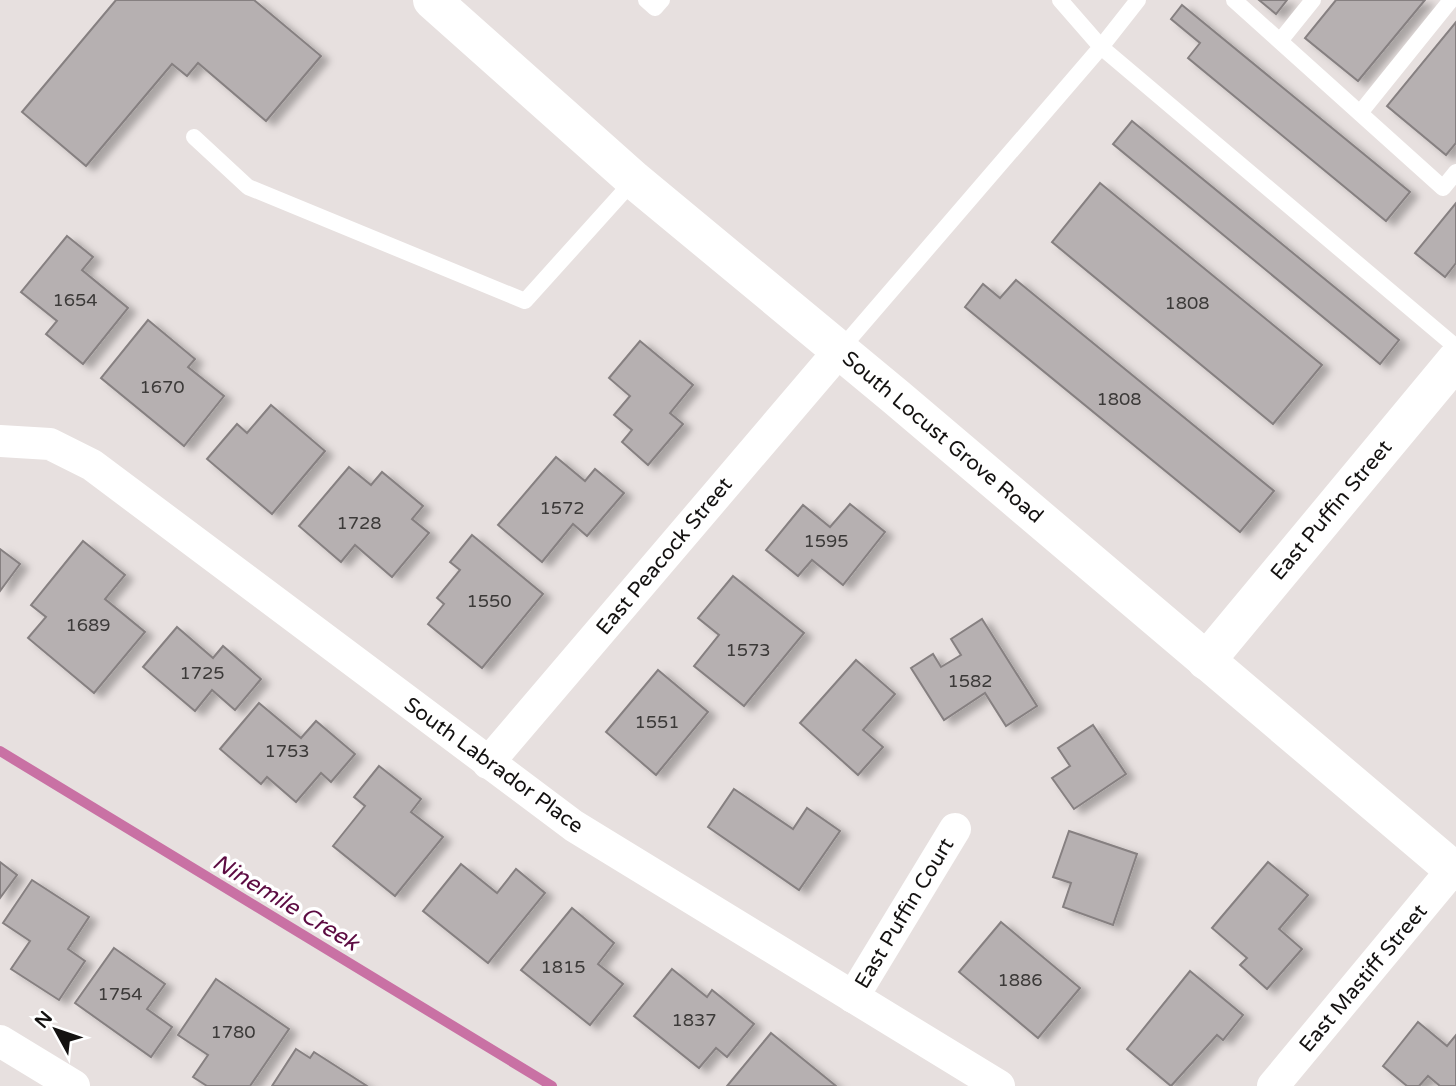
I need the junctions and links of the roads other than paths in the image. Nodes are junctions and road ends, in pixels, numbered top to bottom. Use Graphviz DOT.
graph roads {
  1 [pos="432,0"];
  2 [pos="646,0"];
  3 [pos="662,0"];
  4 [pos="1060,0"];
  5 [pos="1138,0"];
  6 [pos="1234,0"];
  7 [pos="1314,0"];
  8 [pos="1451,0"];
  9 [pos="1280,41"];
  10 [pos="1101,47"];
  11 [pos="1360,113"];
  12 [pos="194,137"];
  13 [pos="1456,172"];
  14 [pos="634,180"];
  15 [pos="1456,347"];
  16 [pos="840,350"];
  17 [pos="1456,360"];
  18 [pos="0,441"];
  19 [pos="1206,660"];
  20 [pos="488,763"];
  21 [pos="955,829"];
  22 [pos="1454,871"];
  23 [pos="853,997"];
  24 [pos="0,1041"];
  25 [pos="74,1086"];
  26 [pos="999,1086"];
  27 [pos="1273,1086"];
  1 -- 14 [label="main road, South Locust Grove Road"];
  2 -- 3 [label="lane"];
  4 -- 10 [label="lane"];
  5 -- 10 [label="lane"];
  6 -- 9 [label="lane"];
  7 -- 9 [label="lane"];
  8 -- 11 [label="lane"];
  9 -- 11 [label="lane"];
  10 -- 15 [label="lane"];
  10 -- 16 [label="lane"];
  11 -- 13 [label="lane"];
  12 -- 14 [label="lane"];
  14 -- 16 [label="main road, South Locust Grove Road"];
  16 -- 19 [label="main road, South Locust Grove Road"];
  16 -- 20 [label="street, East Peacock Street"];
  17 -- 19 [label="main road, East Puffin Street"];
  18 -- 20 [label="street, South Labrador Place"];
  19 -- 22 [label="main road, South Locust Grove Road"];
  20 -- 23 [label="street, South Labrador Place"];
  21 -- 23 [label="street, East Puffin Court"];
  22 -- 27 [label="street, East Mastiff Street"];
  23 -- 26 [label="street, South Labrador Place"];
  24 -- 25 [label="street"];
}
